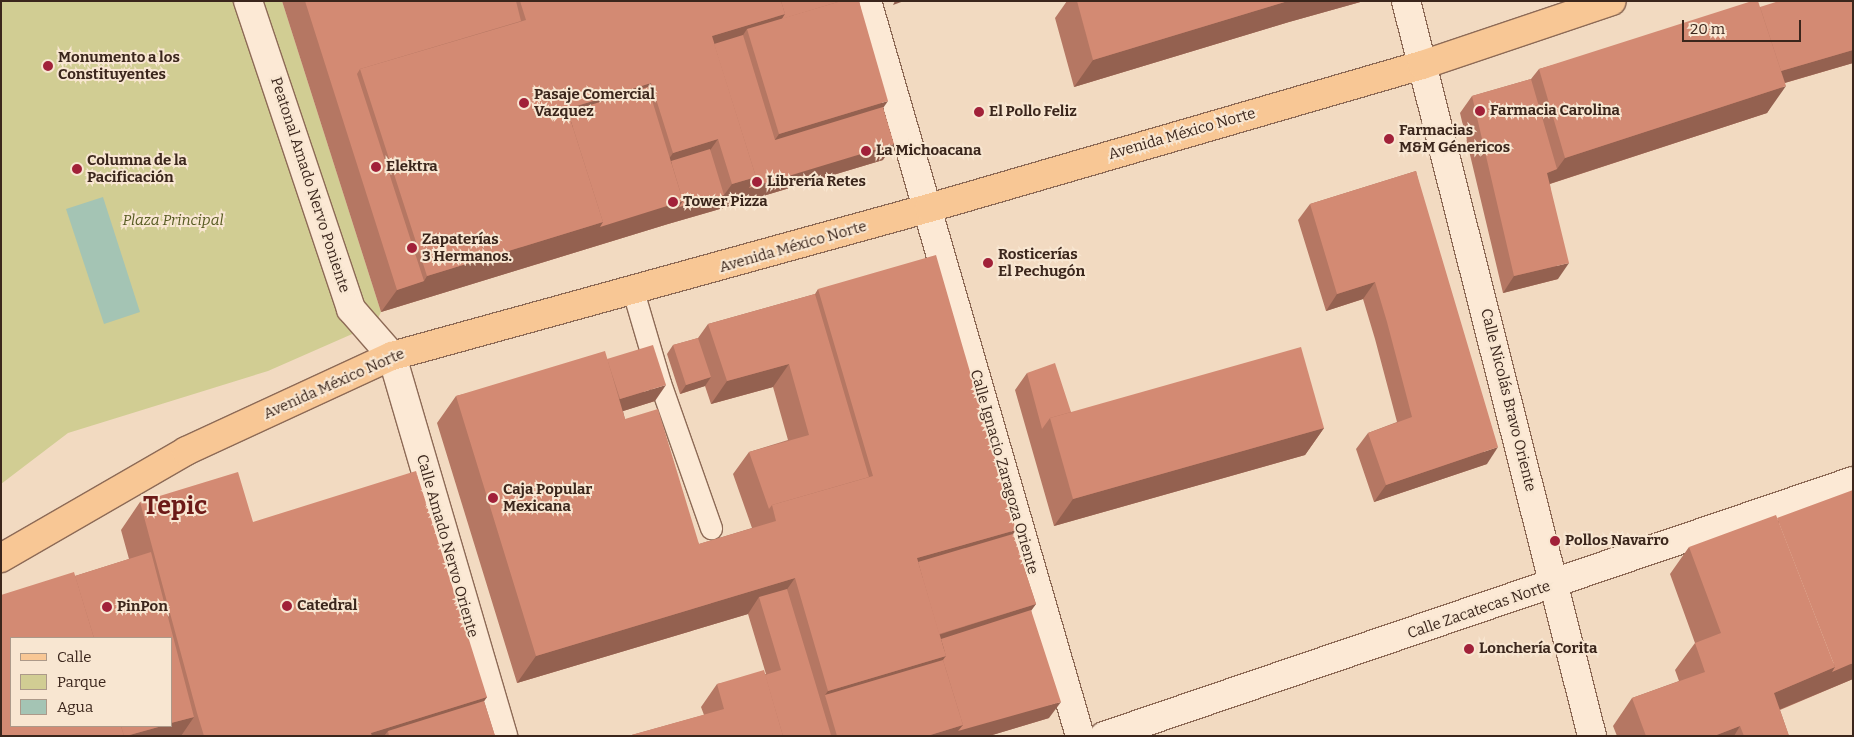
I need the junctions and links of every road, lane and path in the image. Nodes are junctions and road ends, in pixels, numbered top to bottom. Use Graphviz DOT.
graph roads {
  1 [pos="248,1"];
  2 [pos="867,1"];
  3 [pos="1406,1"];
  4 [pos="1612,1"];
  5 [pos="1422,65"];
  6 [pos="929,208"];
  7 [pos="633,291"];
  8 [pos="392,356"];
  9 [pos="1853,481"];
  10 [pos="711,528"];
  11 [pos="1,558"];
  12 [pos="1554,584"];
  13 [pos="502,736"];
  14 [pos="1080,736"];
  15 [pos="1104,736"];
  16 [pos="1592,736"];
  1 -- 8 [label="street, Peatonal Amado Nervo Poniente"];
  2 -- 6 [label="street, Calle Ignacio Zaragoza Oriente"];
  3 -- 5 [label="street, Calle Nicolás Bravo Oriente"];
  4 -- 5 [label="main road, Avenida México Norte"];
  5 -- 6 [label="main road, Avenida México Norte"];
  5 -- 12 [label="street, Calle Nicolás Bravo Oriente"];
  6 -- 7 [label="main road, Avenida México Norte"];
  6 -- 14 [label="street, Calle Ignacio Zaragoza Oriente"];
  7 -- 8 [label="main road, Avenida México Norte"];
  7 -- 10 [label="lane"];
  8 -- 11 [label="main road, Avenida México Norte"];
  8 -- 13 [label="street, Calle Amado Nervo Oriente"];
  9 -- 12 [label="street, Calle Zacatecas Norte"];
  12 -- 15 [label="street, Calle Zacatecas Norte"];
  12 -- 16 [label="street, Calle Nicolás Bravo Oriente"];
}
